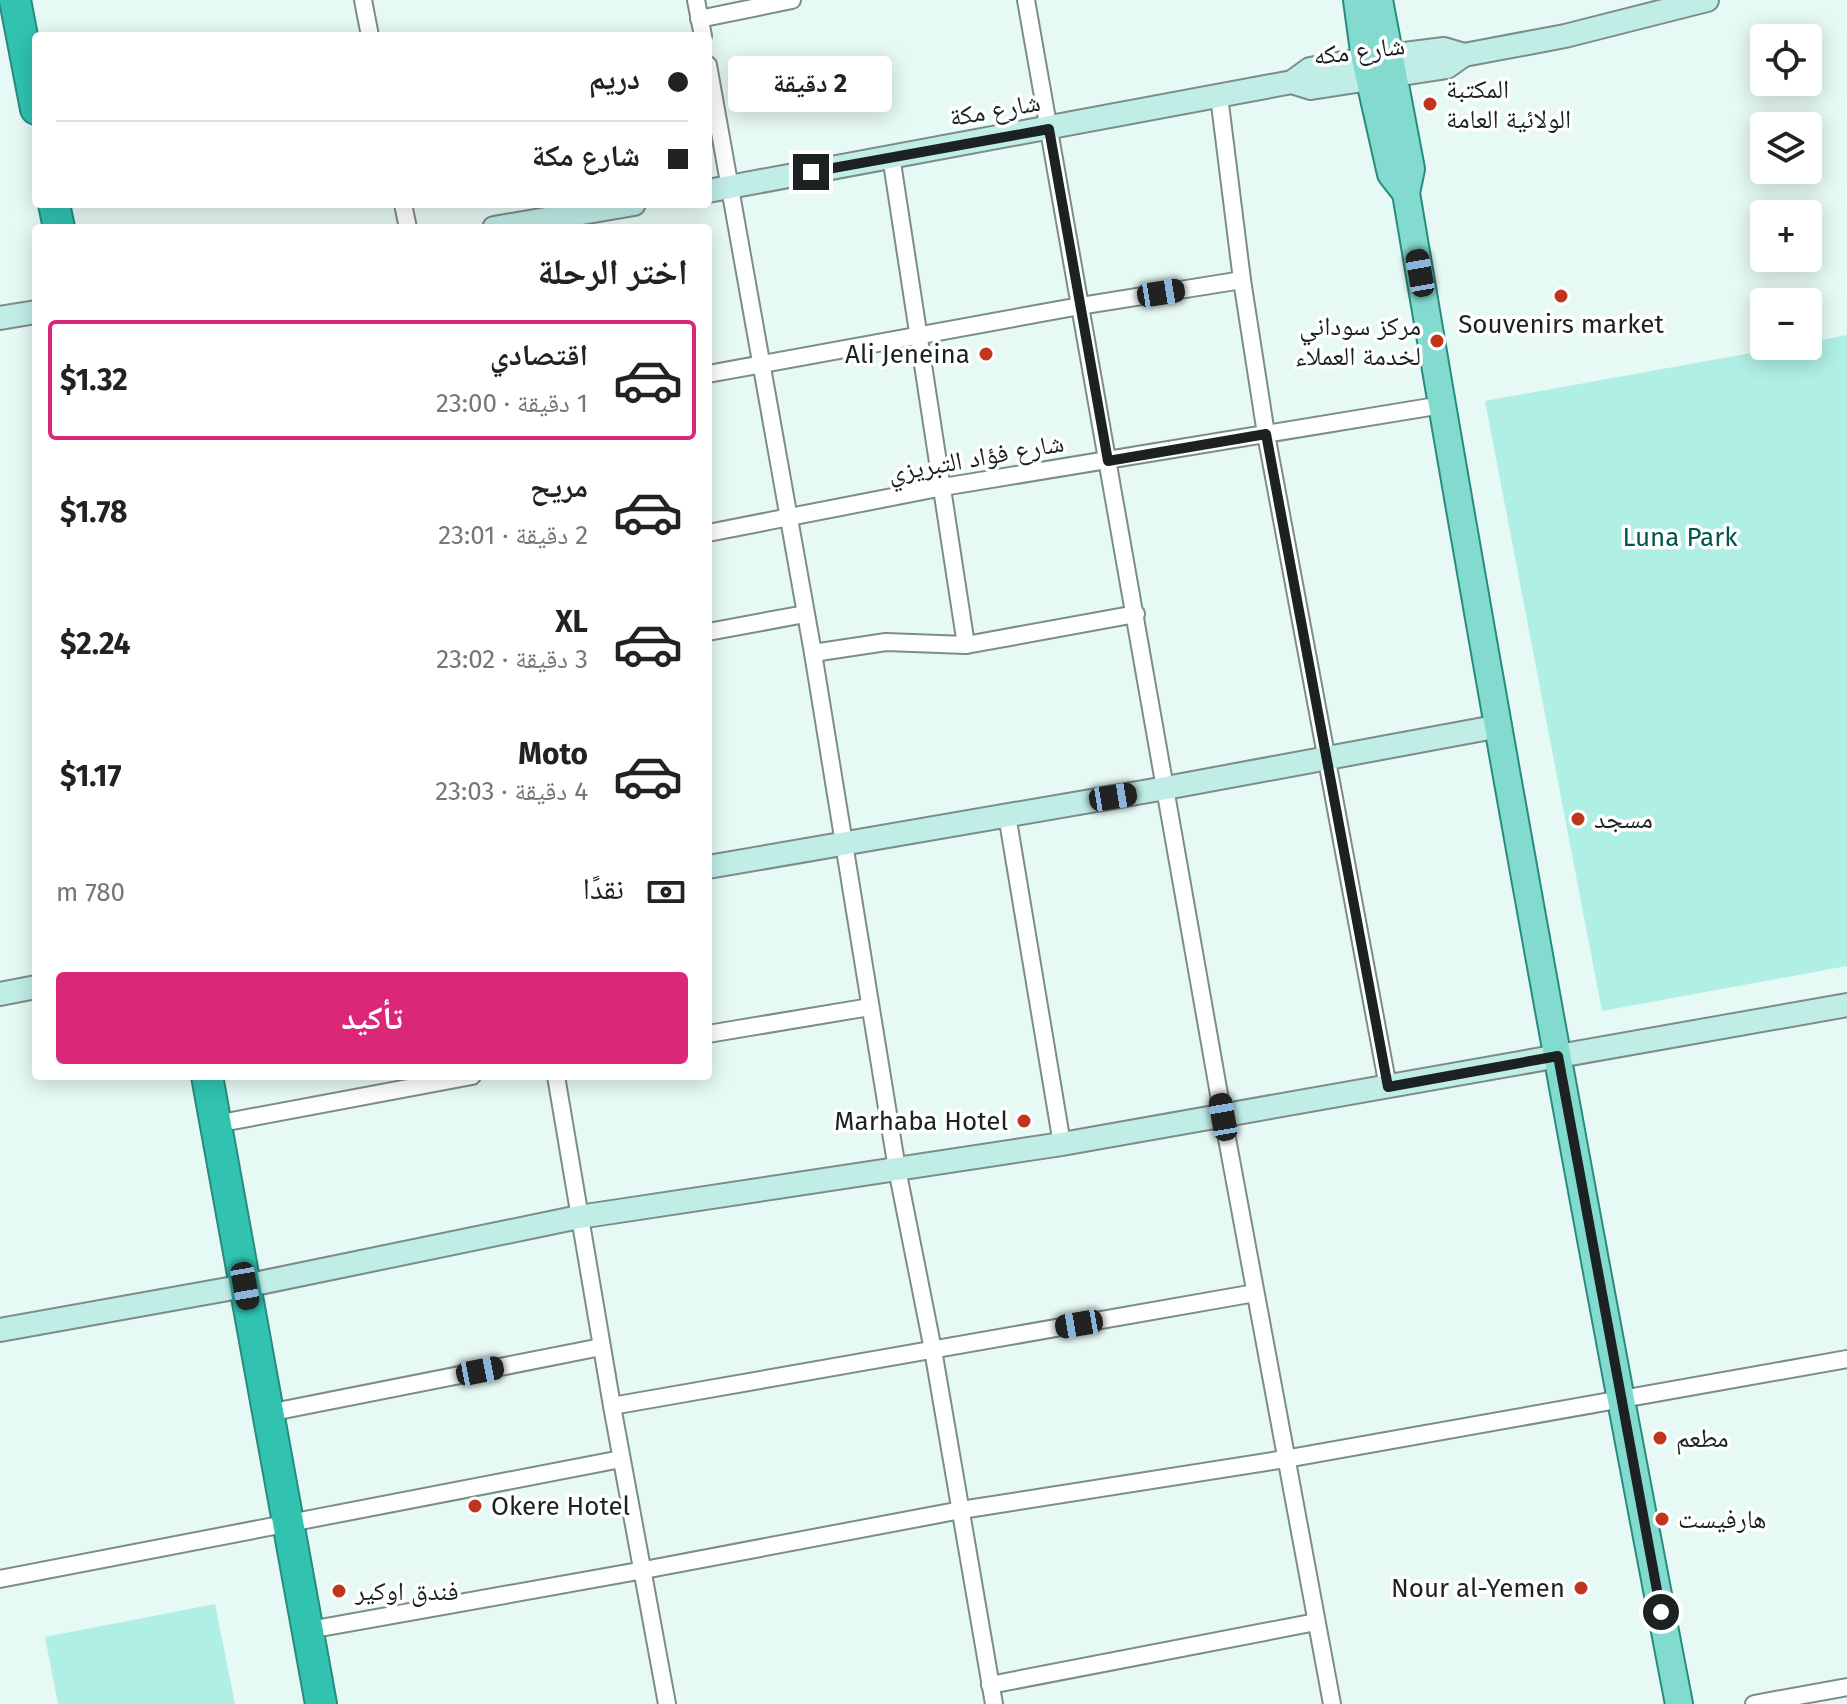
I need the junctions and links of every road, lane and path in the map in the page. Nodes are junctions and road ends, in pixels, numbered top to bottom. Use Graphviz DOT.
graph roads {
  1 [pos="15,0"];
  2 [pos="363,0"];
  3 [pos="696,0"];
  4 [pos="792,0"];
  5 [pos="1026,0"];
  6 [pos="1357,0"];
  7 [pos="1379,0"];
  8 [pos="1707,0"];
  9 [pos="701,28"];
  10 [pos="369,32"];
  11 [pos="1379,68"];
  12 [pos="1292,82"];
  13 [pos="712,86"];
  14 [pos="32,88"];
  15 [pos="1219,96"];
  16 [pos="1049,129"];
  17 [pos="891,156"];
  18 [pos="731,187"];
  19 [pos="712,190"];
  20 [pos="620,208"];
  21 [pos="570,222"];
  22 [pos="545,224"];
  23 [pos="1242,280"];
  24 [pos="1080,306"];
  25 [pos="32,313"];
  26 [pos="0,318"];
  27 [pos="918,337"];
  28 [pos="761,365"];
  29 [pos="712,373"];
  30 [pos="1442,405"];
  31 [pos="1266,434"];
  32 [pos="1108,461"];
  33 [pos="943,487"];
  34 [pos="786,517"];
  35 [pos="712,532"];
  36 [pos="805,614"];
  37 [pos="1136,614"];
  38 [pos="712,631"];
  39 [pos="966,645"];
  40 [pos="813,653"];
  41 [pos="1500,726"];
  42 [pos="1325,759"];
  43 [pos="1166,788"];
  44 [pos="1007,815"];
  45 [pos="843,843"];
  46 [pos="712,866"];
  47 [pos="32,988"];
  48 [pos="0,994"];
  49 [pos="1847,1005"];
  50 [pos="870,1007"];
  51 [pos="712,1033"];
  52 [pos="1558,1056"];
  53 [pos="208,1080"];
  54 [pos="451,1080"];
  55 [pos="557,1080"];
  56 [pos="1388,1087"];
  57 [pos="1223,1117"];
  58 [pos="216,1124"];
  59 [pos="1062,1144"];
  60 [pos="897,1169"];
  61 [pos="579,1217"];
  62 [pos="245,1286"];
  63 [pos="1255,1293"];
  64 [pos="0,1330"];
  65 [pos="601,1347"];
  66 [pos="933,1350"];
  67 [pos="1847,1359"];
  68 [pos="1620,1398"];
  69 [pos="612,1406"];
  70 [pos="268,1413"];
  71 [pos="621,1459"];
  72 [pos="1285,1459"];
  73 [pos="961,1510"];
  74 [pos="289,1522"];
  75 [pos="644,1570"];
  76 [pos="0,1579"];
  77 [pos="1316,1622"];
  78 [pos="309,1630"];
  79 [pos="990,1685"];
  80 [pos="1847,1687"];
  81 [pos="321,1704"];
  82 [pos="667,1704"];
  83 [pos="994,1704"];
  84 [pos="1332,1704"];
  85 [pos="1679,1704"];
  86 [pos="1754,1704"];
  1 -- 14 [label="highway"];
  2 -- 10 [label="street"];
  3 -- 9 [label="street"];
  4 -- 9 [label="street"];
  5 -- 16 [label="street"];
  6 -- 11 [label="main road"];
  7 -- 11 [label="main road"];
  8 -- 11 [label="street, شارع مكه"];
  11 -- 12 [label="street, شارع مكه"];
  11 -- 30 [label="main road"];
  12 -- 15 [label="street, شارع مكة"];
  13 -- 18 [label="street"];
  15 -- 16 [label="street, شارع مكة"];
  15 -- 23 [label="street"];
  16 -- 17 [label="street, شارع مكة"];
  16 -- 24 [label="street"];
  17 -- 18 [label="street, شارع مكة"];
  17 -- 27 [label="street"];
  18 -- 19 [label="street, شارع مكة"];
  18 -- 28 [label="street"];
  20 -- 21 [label="street"];
  21 -- 22 [label="street"];
  23 -- 24 [label="street"];
  23 -- 31 [label="street"];
  24 -- 27 [label="street"];
  24 -- 32 [label="street"];
  25 -- 26 [label="street"];
  27 -- 28 [label="street"];
  27 -- 33 [label="street"];
  28 -- 29 [label="street"];
  28 -- 34 [label="street"];
  30 -- 31 [label="street, شارع فؤاد التبريزي"];
  30 -- 41 [label="main road"];
  31 -- 32 [label="street, شارع فؤاد التبريزي"];
  31 -- 42 [label="street"];
  32 -- 33 [label="street, شارع فؤاد التبريزي"];
  32 -- 37 [label="street"];
  33 -- 34 [label="street, شارع فؤاد التبريزي"];
  33 -- 39 [label="street"];
  34 -- 35 [label="street, شارع فؤاد التبريزي"];
  34 -- 36 [label="street"];
  36 -- 38 [label="street"];
  36 -- 40 [label="street"];
  37 -- 39 [label="street"];
  37 -- 43 [label="street"];
  39 -- 40 [label="street"];
  40 -- 45 [label="street"];
  41 -- 42 [label="street"];
  41 -- 52 [label="main road"];
  42 -- 43 [label="street"];
  42 -- 56 [label="street"];
  43 -- 44 [label="street"];
  43 -- 57 [label="street"];
  44 -- 45 [label="street"];
  44 -- 59 [label="street"];
  45 -- 46 [label="street"];
  45 -- 50 [label="street"];
  47 -- 48 [label="street"];
  49 -- 52 [label="street"];
  50 -- 51 [label="street"];
  50 -- 60 [label="street"];
  52 -- 56 [label="street"];
  52 -- 68 [label="main road"];
  53 -- 58 [label="highway"];
  54 -- 58 [label="street"];
  55 -- 61 [label="street"];
  56 -- 57 [label="street"];
  57 -- 59 [label="street"];
  57 -- 63 [label="street"];
  58 -- 62 [label="highway"];
  59 -- 60 [label="street"];
  60 -- 61 [label="street"];
  60 -- 66 [label="street"];
  61 -- 62 [label="street"];
  61 -- 65 [label="street"];
  62 -- 64 [label="street"];
  62 -- 70 [label="highway"];
  63 -- 66 [label="street"];
  63 -- 72 [label="street"];
  65 -- 69 [label="street"];
  65 -- 70 [label="street"];
  66 -- 69 [label="street"];
  66 -- 73 [label="street"];
  67 -- 68 [label="street"];
  68 -- 72 [label="street"];
  68 -- 85 [label="main road"];
  69 -- 71 [label="street"];
  70 -- 74 [label="highway"];
  71 -- 74 [label="street"];
  71 -- 75 [label="street"];
  72 -- 73 [label="street"];
  72 -- 77 [label="street"];
  73 -- 75 [label="street"];
  73 -- 79 [label="street"];
  74 -- 76 [label="street"];
  74 -- 78 [label="highway"];
  75 -- 78 [label="street"];
  75 -- 82 [label="street"];
  77 -- 79 [label="street"];
  77 -- 84 [label="street"];
  78 -- 81 [label="highway"];
  79 -- 83 [label="street"];
  80 -- 86 [label="street"];
}
